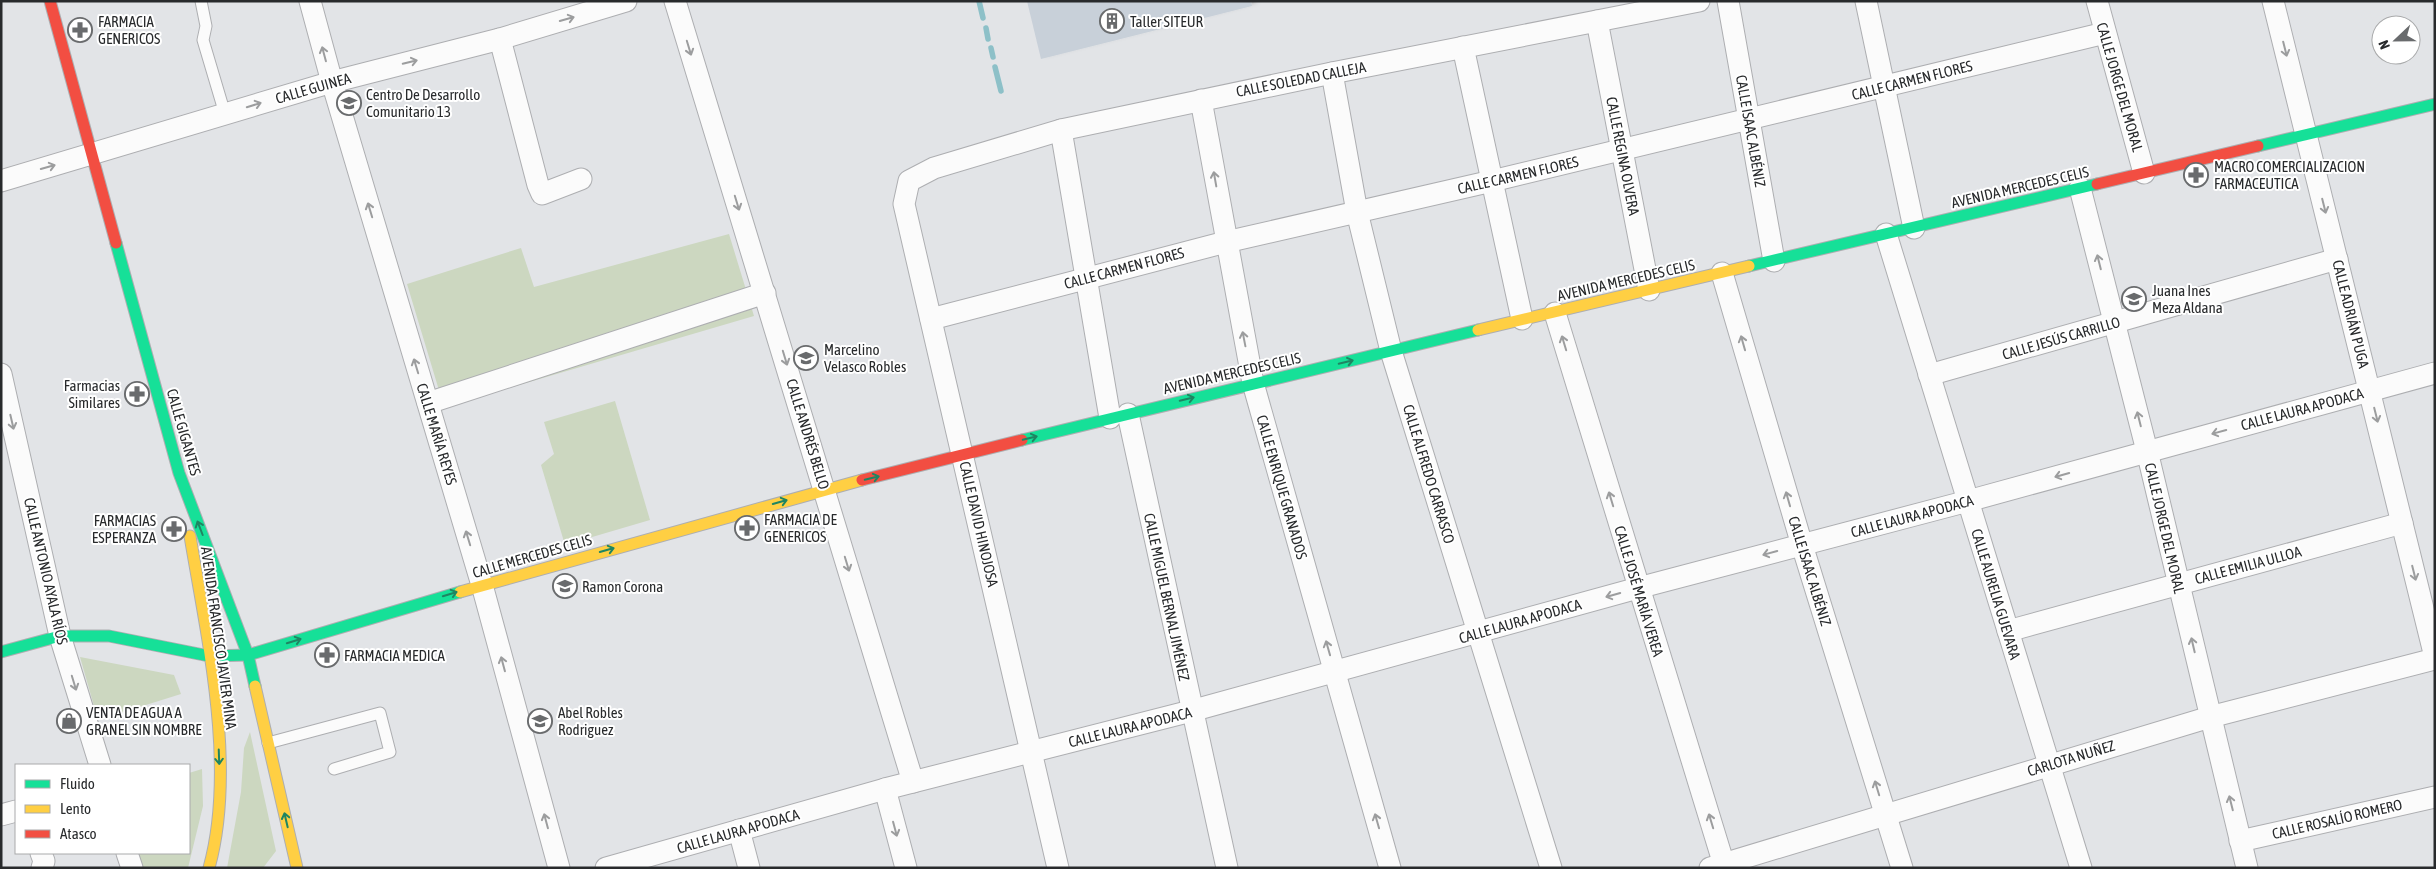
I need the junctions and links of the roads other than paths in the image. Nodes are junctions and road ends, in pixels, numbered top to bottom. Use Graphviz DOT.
graph roads {
  1 [pos="50,1"];
  2 [pos="201,1"];
  3 [pos="310,1"];
  4 [pos="626,1"];
  5 [pos="675,1"];
  6 [pos="1699,1"];
  7 [pos="1728,1"];
  8 [pos="1866,1"];
  9 [pos="2096,1"];
  10 [pos="2273,1"];
  11 [pos="1597,21"];
  12 [pos="2106,33"];
  13 [pos="500,39"];
  14 [pos="1463,47"];
  15 [pos="1332,73"];
  16 [pos="332,82"];
  17 [pos="1885,87"];
  18 [pos="1201,100"];
  19 [pos="2435,104"];
  20 [pos="225,114"];
  21 [pos="1749,120"];
  22 [pos="1060,130"];
  23 [pos="2306,135"];
  24 [pos="1622,150"];
  25 [pos="94,154"];
  26 [pos="2144,173"];
  27 [pos="581,179"];
  28 [pos="1,181"];
  29 [pos="909,181"];
  30 [pos="1492,182"];
  31 [pos="2080,188"];
  32 [pos="1357,212"];
  33 [pos="1914,228"];
  34 [pos="1886,234"];
  35 [pos="1226,242"];
  36 [pos="2337,259"];
  37 [pos="1774,261"];
  38 [pos="1722,273"];
  39 [pos="1086,278"];
  40 [pos="1649,290"];
  41 [pos="764,293"];
  42 [pos="1555,313"];
  43 [pos="931,319"];
  44 [pos="1522,320"];
  45 [pos="2114,324"];
  46 [pos="1391,351"];
  47 [pos="2435,373"];
  48 [pos="1,374"];
  49 [pos="1929,375"];
  50 [pos="1253,384"];
  51 [pos="2370,391"];
  52 [pos="428,404"];
  53 [pos="1119,416"];
  54 [pos="2147,451"];
  55 [pos="963,455"];
  56 [pos="179,473"];
  57 [pos="825,489"];
  58 [pos="1968,501"];
  59 [pos="2402,522"];
  60 [pos="1802,545"];
  61 [pos="2179,584"];
  62 [pos="482,585"];
  63 [pos="1638,588"];
  64 [pos="2008,631"];
  65 [pos="1478,633"];
  66 [pos="60,636"];
  67 [pos="1,652"];
  68 [pos="248,655"];
  69 [pos="209,656"];
  70 [pos="2435,658"];
  71 [pos="1334,672"];
  72 [pos="1191,711"];
  73 [pos="2210,717"];
  74 [pos="268,742"];
  75 [pos="1031,752"];
  76 [pos="100,764"];
  77 [pos="2049,764"];
  78 [pos="334,769"];
  79 [pos="913,782"];
  80 [pos="885,789"];
  81 [pos="2435,797"];
  82 [pos="15,811"];
  83 [pos="1885,814"];
  84 [pos="1,815"];
  85 [pos="739,830"];
  86 [pos="2240,841"];
  87 [pos="293,850"];
  88 [pos="41,854"];
  89 [pos="127,854"];
  90 [pos="213,855"];
  91 [pos="282,861"];
  92 [pos="1720,866"];
  93 [pos="42,868"];
  94 [pos="132,868"];
  95 [pos="210,868"];
  96 [pos="217,868"];
  97 [pos="297,868"];
  98 [pos="559,868"];
  99 [pos="606,868"];
  100 [pos="749,868"];
  101 [pos="906,868"];
  102 [pos="1058,868"];
  103 [pos="1227,868"];
  104 [pos="1390,868"];
  105 [pos="1552,868"];
  106 [pos="1902,868"];
  107 [pos="2081,868"];
  108 [pos="2247,868"];
  1 -- 25 [label="main road, CALLE GIGANTES"];
  2 -- 20 [label="lane"];
  16 -- 3 [label="street, CALLE MARÍA REYES, one-way"];
  13 -- 4 [label="street, CALLE GUINEA, one-way"];
  5 -- 41 [label="street, CALLE ANDRÉS BELLO, one-way"];
  6 -- 11 [label="street, CALLE SOLEDAD CALLEJA"];
  7 -- 21 [label="street, CALLE ISAAC ALBÉNIZ"];
  8 -- 17 [label="street"];
  9 -- 12 [label="street, CALLE JORGE DEL MORAL"];
  10 -- 23 [label="street, CALLE ADRIÁN PUGA, one-way"];
  11 -- 14 [label="street, CALLE SOLEDAD CALLEJA"];
  11 -- 24 [label="street, CALLE REGINA OLVERA"];
  12 -- 17 [label="street, CALLE CARMEN FLORES"];
  12 -- 26 [label="street, CALLE JORGE DEL MORAL"];
  16 -- 13 [label="street, CALLE GUINEA, one-way"];
  13 -- 27 [label="street"];
  14 -- 15 [label="street, CALLE SOLEDAD CALLEJA"];
  14 -- 30 [label="street"];
  15 -- 18 [label="street, CALLE SOLEDAD CALLEJA"];
  15 -- 32 [label="street, CALLE ALFREDO CARRASCO"];
  20 -- 16 [label="street, CALLE GUINEA, one-way"];
  52 -- 16 [label="street, CALLE MARÍA REYES, one-way"];
  17 -- 21 [label="street, CALLE CARMEN FLORES"];
  17 -- 33 [label="street"];
  18 -- 22 [label="street, CALLE SOLEDAD CALLEJA"];
  35 -- 18 [label="street, CALLE ENRIQUE GRANADOS, one-way"];
  19 -- 23 [label="main road, AVENIDA MERCEDES CELIS"];
  20 -- 25 [label="street, CALLE GUINEA"];
  21 -- 24 [label="street, CALLE CARMEN FLORES"];
  21 -- 37 [label="street, CALLE ISAAC ALBÉNIZ"];
  22 -- 29 [label="street, CALLE SOLEDAD CALLEJA"];
  22 -- 39 [label="street, CALLE MIGUEL BERNAL JIMÉNEZ"];
  23 -- 26 [label="main road, AVENIDA MERCEDES CELIS"];
  23 -- 36 [label="street, CALLE ADRIÁN PUGA, one-way"];
  24 -- 30 [label="street, CALLE CARMEN FLORES"];
  24 -- 40 [label="street, CALLE REGINA OLVERA"];
  28 -- 25 [label="street, CALLE GUINEA, one-way"];
  25 -- 56 [label="main road, CALLE GIGANTES"];
  26 -- 31 [label="main road, AVENIDA MERCEDES CELIS"];
  29 -- 43 [label="street, CALLE DAVID HINOJOSA"];
  30 -- 32 [label="street, CALLE CARMEN FLORES"];
  30 -- 44 [label="street"];
  31 -- 33 [label="main road, AVENIDA MERCEDES CELIS"];
  45 -- 31 [label="street, CALLE JORGE DEL MORAL, one-way"];
  32 -- 35 [label="street, CALLE CARMEN FLORES"];
  32 -- 46 [label="street, CALLE ALFREDO CARRASCO"];
  33 -- 34 [label="main road, AVENIDA MERCEDES CELIS"];
  34 -- 37 [label="main road, AVENIDA MERCEDES CELIS"];
  34 -- 49 [label="street, CALLE AURELIA GUEVARA"];
  35 -- 39 [label="street, CALLE CARMEN FLORES"];
  50 -- 35 [label="street, CALLE ENRIQUE GRANADOS, one-way"];
  36 -- 45 [label="street, CALLE JESÚS CARRILLO"];
  36 -- 51 [label="street, CALLE ADRIÁN PUGA"];
  37 -- 38 [label="main road, AVENIDA MERCEDES CELIS"];
  38 -- 40 [label="main road, AVENIDA MERCEDES CELIS"];
  60 -- 38 [label="street, CALLE ISAAC ALBÉNIZ, one-way"];
  39 -- 43 [label="street, CALLE CARMEN FLORES"];
  39 -- 53 [label="street, CALLE MIGUEL BERNAL JIMÉNEZ"];
  40 -- 42 [label="main road, AVENIDA MERCEDES CELIS"];
  41 -- 52 [label="street"];
  41 -- 57 [label="street, CALLE ANDRÉS BELLO, one-way"];
  42 -- 44 [label="main road, AVENIDA MERCEDES CELIS"];
  63 -- 42 [label="street, CALLE JOSÉ MARÍA VEREA, one-way"];
  43 -- 55 [label="street, CALLE DAVID HINOJOSA"];
  44 -- 46 [label="main road, AVENIDA MERCEDES CELIS"];
  45 -- 49 [label="street, CALLE JESÚS CARRILLO"];
  54 -- 45 [label="street, CALLE JORGE DEL MORAL, one-way"];
  50 -- 46 [label="main road, AVENIDA MERCEDES CELIS, one-way"];
  46 -- 65 [label="street, CALLE ALFREDO CARRASCO"];
  47 -- 51 [label="street, CALLE LAURA APODACA"];
  48 -- 66 [label="street, CALLE ANTONIO AYALA RÍOS, one-way"];
  49 -- 58 [label="street, CALLE AURELIA GUEVARA"];
  53 -- 50 [label="main road, AVENIDA MERCEDES CELIS, one-way"];
  71 -- 50 [label="street, CALLE ENRIQUE GRANADOS, one-way"];
  51 -- 54 [label="street, CALLE LAURA APODACA, one-way"];
  51 -- 59 [label="street, CALLE ADRIÁN PUGA, one-way"];
  62 -- 52 [label="street, CALLE MARÍA REYES, one-way"];
  55 -- 53 [label="main road, AVENIDA MERCEDES CELIS, one-way"];
  53 -- 72 [label="street, CALLE MIGUEL BERNAL JIMÉNEZ"];
  54 -- 58 [label="street, CALLE LAURA APODACA, one-way"];
  54 -- 61 [label="street, CALLE JORGE DEL MORAL"];
  57 -- 55 [label="main road, AVENIDA MERCEDES CELIS, one-way"];
  55 -- 75 [label="street, CALLE DAVID HINOJOSA"];
  68 -- 56 [label="main road, CALLE GIGANTES, one-way"];
  56 -- 69 [label="main road, AVENIDA FRANCISCO JAVIER MINA"];
  62 -- 57 [label="main road, CALLE MERCEDES CELIS, one-way"];
  57 -- 79 [label="street, CALLE ANDRÉS BELLO, one-way"];
  58 -- 60 [label="street, CALLE LAURA APODACA"];
  58 -- 64 [label="street, CALLE AURELIA GUEVARA"];
  59 -- 61 [label="street, CALLE EMILIA ULLOA"];
  59 -- 70 [label="street, CALLE ADRIÁN PUGA, one-way"];
  60 -- 63 [label="street, CALLE LAURA APODACA, one-way"];
  83 -- 60 [label="street, CALLE ISAAC ALBÉNIZ, one-way"];
  61 -- 64 [label="street, CALLE EMILIA ULLOA"];
  73 -- 61 [label="street, CALLE JORGE DEL MORAL, one-way"];
  68 -- 62 [label="main road, CALLE MERCEDES CELIS, one-way"];
  98 -- 62 [label="street, CALLE MARÍA REYES, one-way"];
  63 -- 65 [label="street, CALLE LAURA APODACA, one-way"];
  92 -- 63 [label="street, CALLE JOSÉ MARÍA VEREA, one-way"];
  64 -- 77 [label="street, CALLE AURELIA GUEVARA"];
  65 -- 71 [label="street, CALLE LAURA APODACA"];
  65 -- 105 [label="street, CALLE ALFREDO CARRASCO"];
  66 -- 67 [label="main road, CALLE MERCEDES CELIS"];
  66 -- 69 [label="main road, CALLE MERCEDES CELIS"];
  66 -- 76 [label="street, CALLE ANTONIO AYALA RÍOS, one-way"];
  68 -- 69 [label="main road, CALLE MERCEDES CELIS"];
  68 -- 74 [label="main road, CALLE GIGANTES"];
  69 -- 90 [label="main road, AVENIDA FRANCISCO JAVIER MINA, one-way"];
  70 -- 73 [label="street, CARLOTA NUÑEZ"];
  71 -- 72 [label="street, CALLE LAURA APODACA"];
  104 -- 71 [label="street, CALLE ENRIQUE GRANADOS, one-way"];
  72 -- 75 [label="street, CALLE LAURA APODACA"];
  72 -- 103 [label="street, CALLE MIGUEL BERNAL JIMÉNEZ"];
  73 -- 77 [label="street, CARLOTA NUÑEZ"];
  86 -- 73 [label="street, CALLE JORGE DEL MORAL, one-way"];
  74 -- 78 [label="lane"];
  87 -- 74 [label="main road, CALLE GIGANTES, one-way"];
  75 -- 79 [label="street, CALLE LAURA APODACA"];
  75 -- 102 [label="street, CALLE DAVID HINOJOSA"];
  77 -- 83 [label="street, CARLOTA NUÑEZ"];
  77 -- 107 [label="street, CALLE AURELIA GUEVARA"];
  79 -- 80 [label="street, CALLE LAURA APODACA"];
  80 -- 85 [label="street, CALLE LAURA APODACA"];
  80 -- 101 [label="street, one-way"];
  81 -- 86 [label="street, CALLE ROSALÍO ROMERO"];
  82 -- 84 [label="street"];
  83 -- 92 [label="street, CARLOTA NUÑEZ"];
  83 -- 106 [label="street, CALLE ISAAC ALBÉNIZ"];
  85 -- 99 [label="street, CALLE LAURA APODACA"];
  85 -- 100 [label="street"];
  86 -- 108 [label="street, CALLE JORGE DEL MORAL"];
  87 -- 91 [label="main road"];
  87 -- 97 [label="main road, CALLE GIGANTES"];
  88 -- 93 [label="street"];
  89 -- 94 [label="street"];
  90 -- 95 [label="main road, AVENIDA FRANCISCO JAVIER MINA"];
  90 -- 96 [label="main road"];
}
